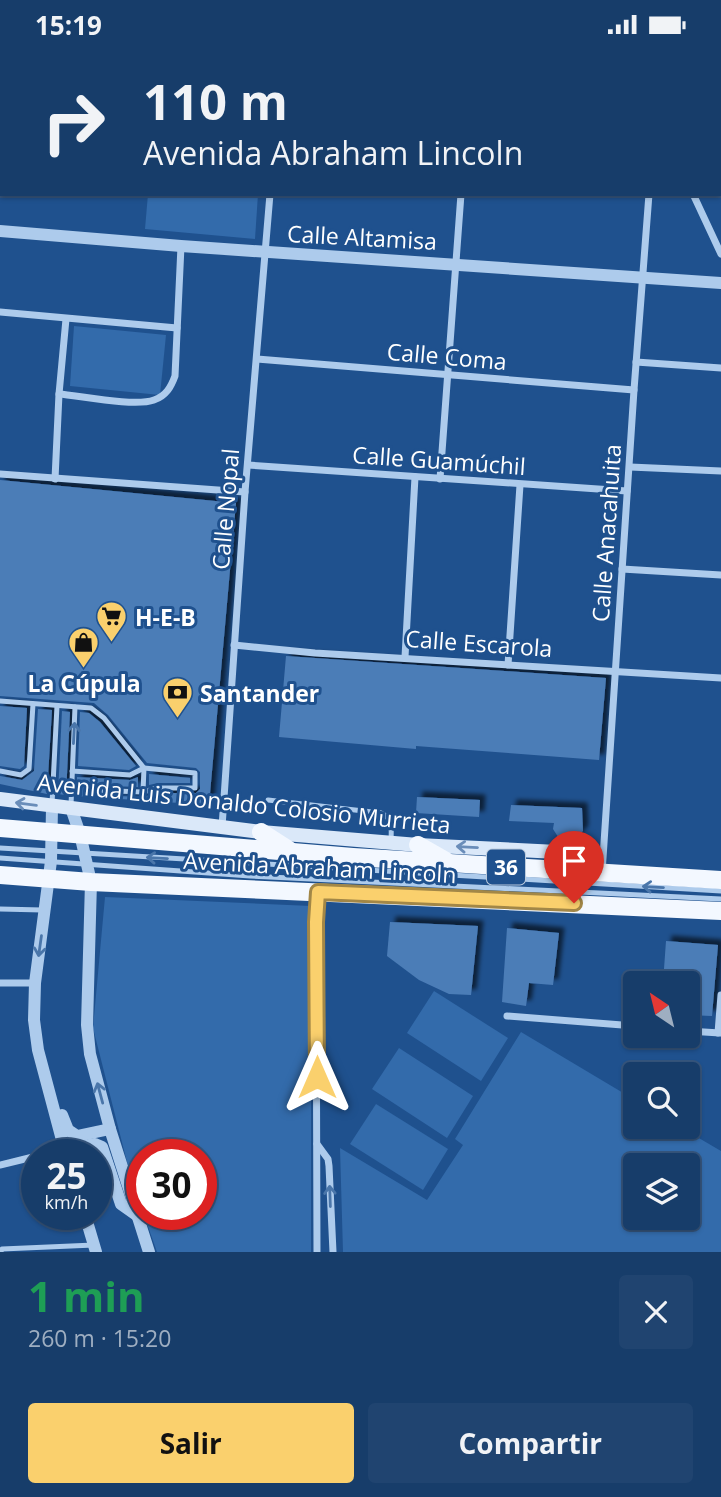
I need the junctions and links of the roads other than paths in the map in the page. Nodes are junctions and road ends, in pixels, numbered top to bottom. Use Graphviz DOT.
graph roads {
  1 [pos="270,196"];
  2 [pos="461,196"];
  3 [pos="649,196"];
  4 [pos="694,196"];
  5 [pos="0,231"];
  6 [pos="181,246"];
  7 [pos="265,252"];
  8 [pos="721,254"];
  9 [pos="455,263"];
  10 [pos="643,278"];
  11 [pos="721,283"];
  12 [pos="0,312"];
  13 [pos="66,319"];
  14 [pos="177,328"];
  15 [pos="257,359"];
  16 [pos="636,362"];
  17 [pos="721,368"];
  18 [pos="447,376"];
  19 [pos="634,390"];
  20 [pos="59,394"];
  21 [pos="248,465"];
  22 [pos="630,467"];
  23 [pos="721,471"];
  24 [pos="0,474"];
  25 [pos="415,477"];
  26 [pos="55,479"];
  27 [pos="440,479"];
  28 [pos="520,485"];
  29 [pos="627,491"];
  30 [pos="245,492"];
  31 [pos="622,569"];
  32 [pos="721,575"];
  33 [pos="234,645"];
  34 [pos="405,657"];
  35 [pos="508,665"];
  36 [pos="617,671"];
  37 [pos="721,678"];
  38 [pos="0,701"];
  39 [pos="33,704"];
  40 [pos="57,706"];
  41 [pos="75,707"];
  42 [pos="144,768"];
  43 [pos="0,771"];
  44 [pos="72,771"];
  45 [pos="89,790"];
  46 [pos="143,792"];
  47 [pos="0,799"];
  48 [pos="268,800"];
  49 [pos="52,807"];
  50 [pos="71,809"];
  51 [pos="0,828"];
  52 [pos="222,828"];
  53 [pos="51,831"];
  54 [pos="261,832"];
  55 [pos="80,834"];
  56 [pos="391,843"];
  57 [pos="418,845"];
  58 [pos="0,848"];
  59 [pos="292,852"];
  60 [pos="0,858"];
  61 [pos="50,863"];
  62 [pos="449,863"];
  63 [pos="89,867"];
  64 [pos="602,874"];
  65 [pos="0,875"];
  66 [pos="721,880"];
  67 [pos="721,891"];
  68 [pos="318,892"];
  69 [pos="721,899"];
  70 [pos="0,909"];
  71 [pos="45,910"];
  72 [pos="721,911"];
  73 [pos="0,983"];
  74 [pos="34,983"];
  75 [pos="721,995"];
  76 [pos="508,1016"];
  77 [pos="623,1025"];
  78 [pos="700,1032"];
  79 [pos="720,1033"];
  80 [pos="46,1081"];
  81 [pos="110,1129"];
  82 [pos="62,1139"];
  83 [pos="317,1144"];
  84 [pos="21,1160"];
  85 [pos="0,1165"];
  86 [pos="112,1177"];
  87 [pos="126,1179"];
  88 [pos="126,1208"];
  89 [pos="89,1230"];
  90 [pos="142,1230"];
  91 [pos="60,1249"];
  92 [pos="95,1249"];
  93 [pos="1,1252"];
  94 [pos="149,1252"];
  95 [pos="317,1252"];
  96 [pos="333,1252"];
  1 -- 7 [label="street, Calle Nopal"];
  2 -- 9 [label="street"];
  3 -- 10 [label="street, Calle Anacahuita"];
  4 -- 8 [label="street"];
  5 -- 6 [label="street, Calle Altamisa"];
  6 -- 7 [label="street, Calle Altamisa"];
  6 -- 14 [label="street"];
  7 -- 9 [label="street, Calle Altamisa"];
  7 -- 15 [label="street, Calle Nopal"];
  9 -- 10 [label="street, Calle Altamisa"];
  9 -- 18 [label="street"];
  10 -- 11 [label="street, Calle Altamisa"];
  10 -- 16 [label="street, Calle Anacahuita"];
  12 -- 13 [label="street"];
  13 -- 14 [label="street"];
  13 -- 20 [label="street"];
  14 -- 20 [label="street"];
  15 -- 18 [label="street, Calle Coma"];
  15 -- 21 [label="street, Calle Nopal"];
  16 -- 17 [label="street"];
  16 -- 19 [label="street, Calle Anacahuita"];
  18 -- 19 [label="street, Calle Coma"];
  18 -- 27 [label="street"];
  19 -- 22 [label="street, Calle Anacahuita"];
  20 -- 26 [label="street"];
  21 -- 25 [label="street, Calle Guamúchil"];
  21 -- 30 [label="street, Calle Nopal"];
  22 -- 23 [label="street"];
  22 -- 29 [label="street, Calle Anacahuita"];
  24 -- 26 [label="street"];
  25 -- 27 [label="street, Calle Guamúchil"];
  25 -- 34 [label="street"];
  26 -- 30 [label="street"];
  27 -- 28 [label="street, Calle Guamúchil"];
  28 -- 29 [label="street, Calle Guamúchil"];
  28 -- 35 [label="street"];
  29 -- 31 [label="street, Calle Anacahuita"];
  30 -- 33 [label="street, Calle Nopal"];
  31 -- 32 [label="street"];
  31 -- 36 [label="street, Calle Anacahuita"];
  33 -- 34 [label="street, Calle Escarola"];
  33 -- 52 [label="street, Calle Nopal"];
  34 -- 35 [label="street, Calle Escarola"];
  35 -- 36 [label="street, Calle Escarola"];
  36 -- 37 [label="street, Calle Escarola"];
  36 -- 64 [label="street, Calle Anacahuita"];
  38 -- 39 [label="lane"];
  39 -- 40 [label="lane"];
  39 -- 43 [label="lane"];
  40 -- 41 [label="lane"];
  40 -- 49 [label="lane"];
  41 -- 42 [label="lane"];
  44 -- 41 [label="lane, one-way"];
  42 -- 44 [label="lane"];
  42 -- 46 [label="lane"];
  42 -- 46 [label="lane"];
  44 -- 50 [label="lane"];
  45 -- 46 [label="lane"];
  49 -- 47 [label="main road, Avenida Luis Donaldo Colosio Murrieta, one-way"];
  48 -- 56 [label="lane"];
  49 -- 50 [label="main road, Avenida Luis Donaldo Colosio Murrieta"];
  49 -- 53 [label="street"];
  50 -- 52 [label="main road, Avenida Luis Donaldo Colosio Murrieta"];
  50 -- 55 [label="street"];
  51 -- 53 [label="main road, 36"];
  52 -- 54 [label="main road, Avenida Luis Donaldo Colosio Murrieta"];
  53 -- 55 [label="main road, 36"];
  53 -- 61 [label="street"];
  54 -- 56 [label="main road, Avenida Luis Donaldo Colosio Murrieta"];
  54 -- 59 [label="main road"];
  55 -- 59 [label="main road, 36"];
  55 -- 63 [label="street"];
  56 -- 57 [label="main road, Avenida Luis Donaldo Colosio Murrieta"];
  57 -- 62 [label="main road"];
  64 -- 57 [label="main road, Avenida Luis Donaldo Colosio Murrieta, one-way"];
  58 -- 61 [label="lane"];
  59 -- 62 [label="main road, 36"];
  60 -- 61 [label="lane"];
  61 -- 63 [label="main road, Avenida Abraham Lincoln / 36"];
  61 -- 63 [label="lane"];
  61 -- 65 [label="main road, Avenida Abraham Lincoln / 36"];
  61 -- 71 [label="street"];
  62 -- 64 [label="main road, 36"];
  67 -- 63 [label="lane, one-way"];
  63 -- 68 [label="main road, Avenida Abraham Lincoln / 36"];
  63 -- 69 [label="lane"];
  81 -- 63 [label="street, one-way"];
  64 -- 66 [label="main road, 36"];
  68 -- 72 [label="main road, Avenida Abraham Lincoln / 36"];
  68 -- 83 [label="street"];
  70 -- 71 [label="lane"];
  71 -- 74 [label="street, one-way"];
  73 -- 74 [label="street"];
  74 -- 80 [label="street"];
  75 -- 79 [label="street"];
  76 -- 77 [label="street"];
  78 -- 79 [label="street"];
  80 -- 81 [label="street"];
  80 -- 82 [label="street"];
  81 -- 87 [label="street"];
  83 -- 95 [label="street"];
  96 -- 83 [label="street, one-way"];
  84 -- 85 [label="street"];
  86 -- 88 [label="street"];
  89 -- 92 [label="street"];
  90 -- 94 [label="street"];
  91 -- 92 [label="lane"];
  91 -- 93 [label="lane"];
}
